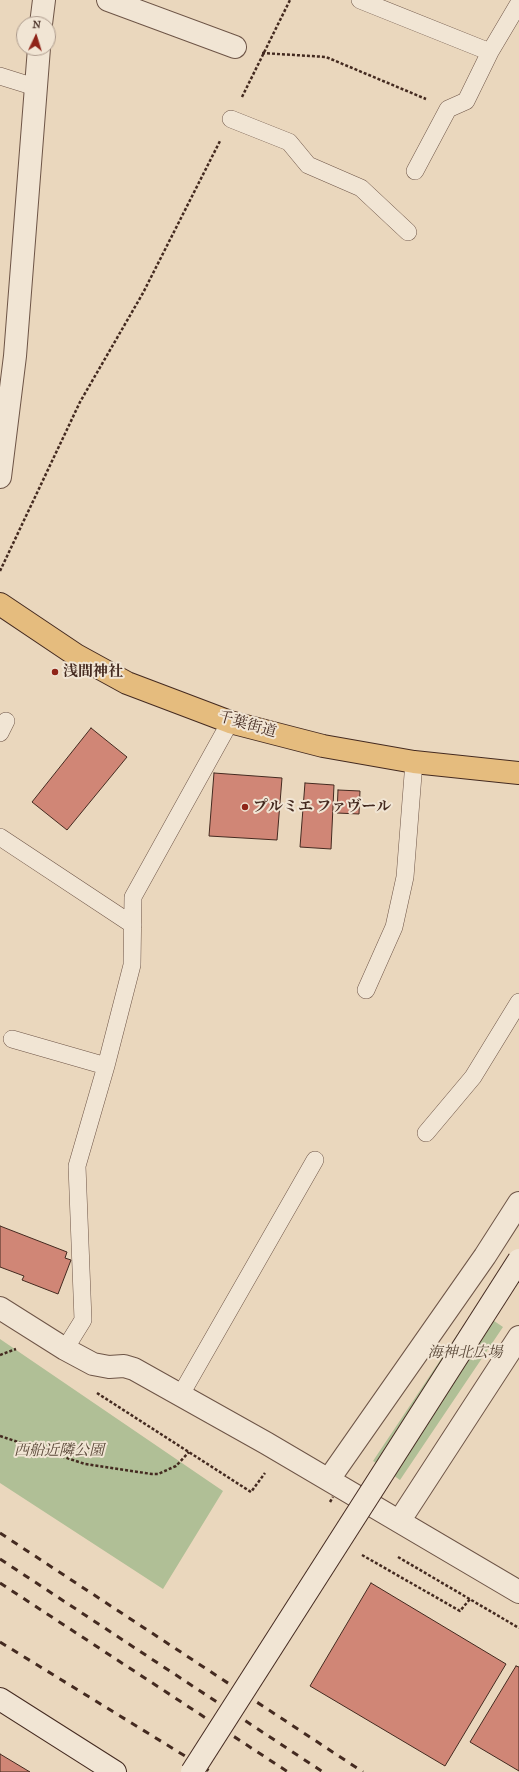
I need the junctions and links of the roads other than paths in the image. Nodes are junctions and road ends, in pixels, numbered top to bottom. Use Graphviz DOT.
graph roads {
  1 [pos="44,0"];
  2 [pos="108,0"];
  3 [pos="360,0"];
  4 [pos="519,3"];
  5 [pos="42,16"];
  6 [pos="235,47"];
  7 [pos="490,52"];
  8 [pos="38,56"];
  9 [pos="0,76"];
  10 [pos="35,87"];
  11 [pos="231,119"];
  12 [pos="415,171"];
  13 [pos="408,232"];
  14 [pos="0,477"];
  15 [pos="0,604"];
  16 [pos="230,722"];
  17 [pos="414,762"];
  18 [pos="519,773"];
  19 [pos="0,837"];
  20 [pos="133,925"];
  21 [pos="366,990"];
  22 [pos="519,1002"];
  23 [pos="12,1039"];
  24 [pos="106,1066"];
  25 [pos="426,1133"];
  26 [pos="315,1160"];
  27 [pos="519,1203"];
  28 [pos="519,1260"];
  29 [pos="0,1308"];
  30 [pos="519,1337"];
  31 [pos="65,1349"];
  32 [pos="180,1396"];
  33 [pos="329,1479"];
  34 [pos="400,1520"];
  35 [pos="519,1592"];
  36 [pos="0,1699"];
  37 [pos="115,1772"];
  38 [pos="192,1772"];
  1 -- 5 [label="street"];
  2 -- 6 [label="street"];
  3 -- 7 [label="lane"];
  4 -- 7 [label="lane"];
  7 -- 12 [label="lane"];
  8 -- 10 [label="street"];
  9 -- 10 [label="lane"];
  10 -- 14 [label="street"];
  11 -- 13 [label="lane"];
  15 -- 16 [label="highway, 千葉街道"];
  16 -- 17 [label="highway, 千葉街道"];
  16 -- 20 [label="lane"];
  17 -- 18 [label="highway, 千葉街道"];
  17 -- 21 [label="lane"];
  19 -- 20 [label="lane"];
  20 -- 24 [label="lane"];
  22 -- 25 [label="lane"];
  23 -- 24 [label="lane"];
  24 -- 31 [label="lane"];
  26 -- 32 [label="lane"];
  27 -- 33 [label="street"];
  28 -- 38 [label="street, bridge"];
  29 -- 31 [label="street"];
  30 -- 34 [label="street"];
  31 -- 32 [label="street"];
  32 -- 33 [label="street"];
  33 -- 34 [label="street"];
  34 -- 35 [label="street"];
  36 -- 37 [label="street"];
}
